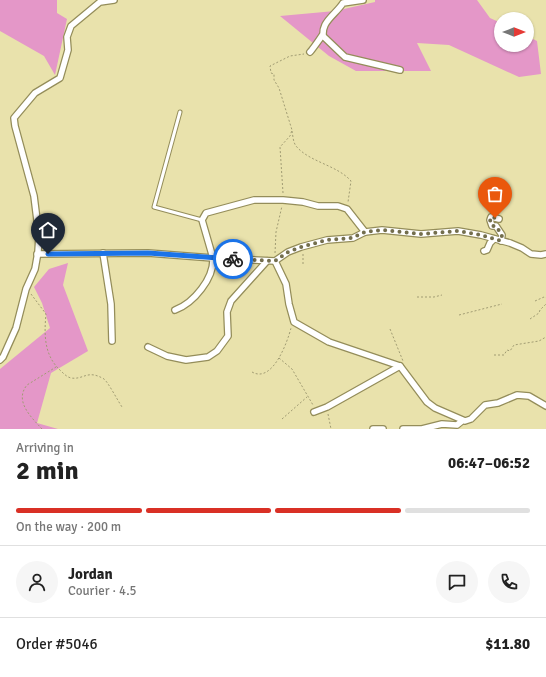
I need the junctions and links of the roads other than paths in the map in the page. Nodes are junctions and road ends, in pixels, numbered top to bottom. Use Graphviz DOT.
graph roads {
  1 [pos="114,0"];
  2 [pos="363,0"];
  3 [pos="323,36"];
  4 [pos="310,52"];
  5 [pos="400,70"];
  6 [pos="180,112"];
  7 [pos="499,219"];
  8 [pos="202,220"];
  9 [pos="365,232"];
  10 [pos="494,239"];
  11 [pos="501,241"];
  12 [pos="484,251"];
  13 [pos="103,253"];
  14 [pos="37,254"];
  15 [pos="546,254"];
  16 [pos="213,258"];
  17 [pos="267,261"];
  18 [pos="275,261"];
  19 [pos="175,310"];
  20 [pos="112,341"];
  21 [pos="148,347"];
  22 [pos="0,360"];
  23 [pos="400,366"];
  24 [pos="546,406"];
  25 [pos="314,412"];
  26 [pos="462,421"];
  27 [pos="373,429"];
  28 [pos="383,429"];
  29 [pos="403,429"];
  1 -- 14 [label="street"];
  2 -- 3 [label="street"];
  3 -- 4 [label="street"];
  3 -- 5 [label="street"];
  6 -- 8 [label="lane"];
  7 -- 11 [label="street"];
  8 -- 9 [label="street"];
  8 -- 16 [label="street"];
  9 -- 10 [label="street"];
  9 -- 18 [label="street"];
  10 -- 11 [label="street"];
  10 -- 12 [label="street"];
  11 -- 15 [label="street"];
  13 -- 14 [label="street"];
  13 -- 16 [label="street"];
  13 -- 20 [label="street"];
  14 -- 22 [label="street"];
  16 -- 17 [label="street"];
  16 -- 19 [label="street"];
  17 -- 18 [label="street"];
  17 -- 21 [label="street"];
  18 -- 23 [label="street"];
  23 -- 25 [label="street"];
  23 -- 26 [label="street"];
  24 -- 26 [label="street"];
  26 -- 29 [label="street"];
  27 -- 28 [label="street"];
}
